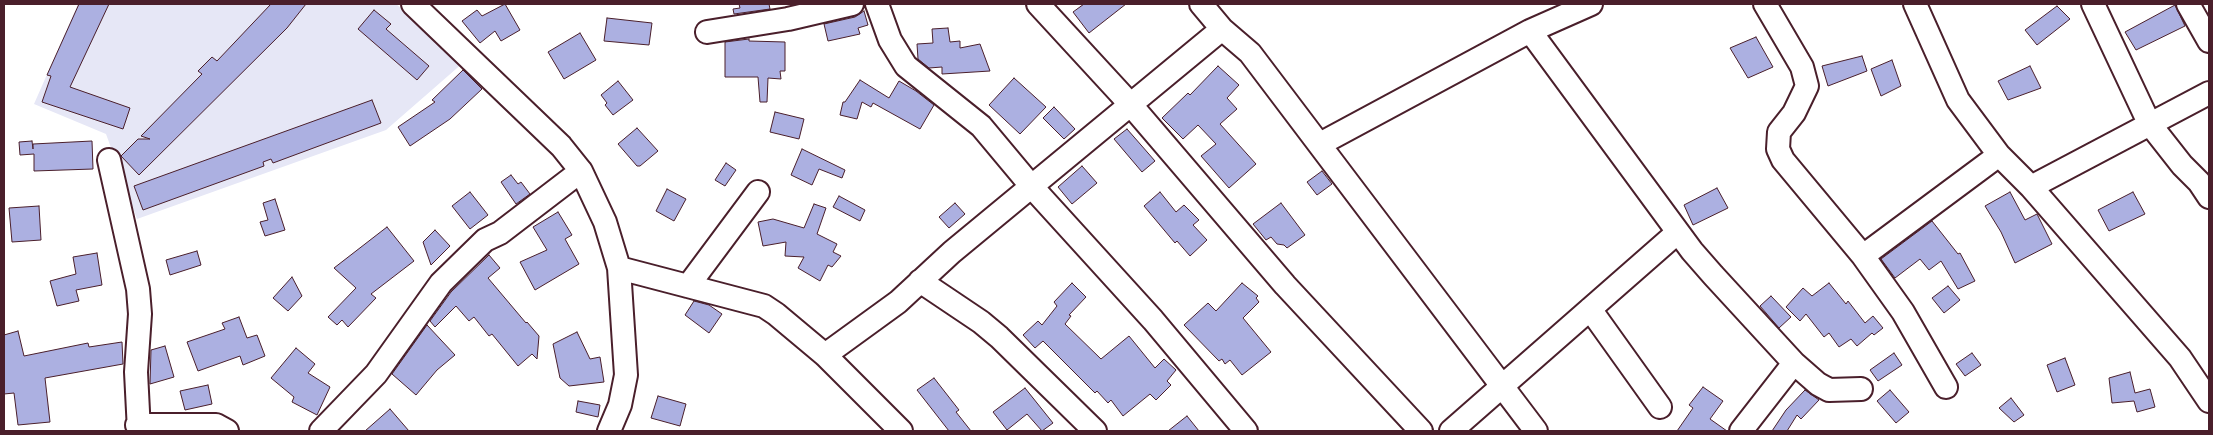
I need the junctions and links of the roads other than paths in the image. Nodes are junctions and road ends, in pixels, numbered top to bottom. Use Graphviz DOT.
graph roads {
  1 [pos="413,4"];
  2 [pos="852,4"];
  3 [pos="877,4"];
  4 [pos="1038,4"];
  5 [pos="1201,4"];
  6 [pos="1591,4"];
  7 [pos="1765,4"];
  8 [pos="1915,4"];
  9 [pos="2093,4"];
  10 [pos="2188,4"];
  11 [pos="1222,29"];
  12 [pos="1530,31"];
  13 [pos="707,32"];
  14 [pos="2209,41"];
  15 [pos="2209,92"];
  16 [pos="1130,105"];
  17 [pos="2149,123"];
  18 [pos="1320,144"];
  19 [pos="1999,155"];
  20 [pos="109,160"];
  21 [pos="581,171"];
  22 [pos="1032,187"];
  23 [pos="2031,187"];
  24 [pos="758,192"];
  25 [pos="2209,197"];
  26 [pos="1678,232"];
  27 [pos="1862,256"];
  28 [pos="619,268"];
  29 [pos="920,281"];
  30 [pos="688,286"];
  31 [pos="1590,309"];
  32 [pos="826,355"];
  33 [pos="1794,363"];
  34 [pos="1502,386"];
  35 [pos="1946,387"];
  36 [pos="1861,389"];
  37 [pos="2209,401"];
  38 [pos="1660,407"];
  39 [pos="138,428"];
  40 [pos="227,431"];
  41 [pos="321,431"];
  42 [pos="609,431"];
  43 [pos="901,431"];
  44 [pos="1095,431"];
  45 [pos="1246,431"];
  46 [pos="1421,431"];
  47 [pos="1451,431"];
  48 [pos="1536,431"];
  49 [pos="1741,431"];
  1 -- 21 [label="street"];
  2 -- 13 [label="street"];
  3 -- 22 [label="street"];
  4 -- 16 [label="street"];
  5 -- 11 [label="street"];
  6 -- 12 [label="street"];
  7 -- 27 [label="street"];
  8 -- 19 [label="street"];
  9 -- 17 [label="street"];
  10 -- 14 [label="street"];
  11 -- 16 [label="street"];
  11 -- 18 [label="street"];
  12 -- 18 [label="street"];
  12 -- 26 [label="street"];
  15 -- 17 [label="street"];
  16 -- 22 [label="street"];
  16 -- 46 [label="street"];
  17 -- 23 [label="street"];
  17 -- 25 [label="street"];
  18 -- 34 [label="street"];
  19 -- 23 [label="street"];
  19 -- 27 [label="street"];
  20 -- 39 [label="street"];
  21 -- 28 [label="street"];
  21 -- 41 [label="street"];
  22 -- 29 [label="street"];
  22 -- 45 [label="street"];
  23 -- 37 [label="street"];
  24 -- 30 [label="street"];
  26 -- 31 [label="street"];
  26 -- 33 [label="street"];
  27 -- 35 [label="street"];
  28 -- 30 [label="street"];
  28 -- 42 [label="street"];
  29 -- 32 [label="street"];
  29 -- 44 [label="street"];
  30 -- 32 [label="street"];
  31 -- 34 [label="street"];
  31 -- 38 [label="street"];
  32 -- 43 [label="street"];
  33 -- 36 [label="street"];
  33 -- 49 [label="street"];
  34 -- 47 [label="street"];
  34 -- 48 [label="street"];
  39 -- 40 [label="street"];
}
